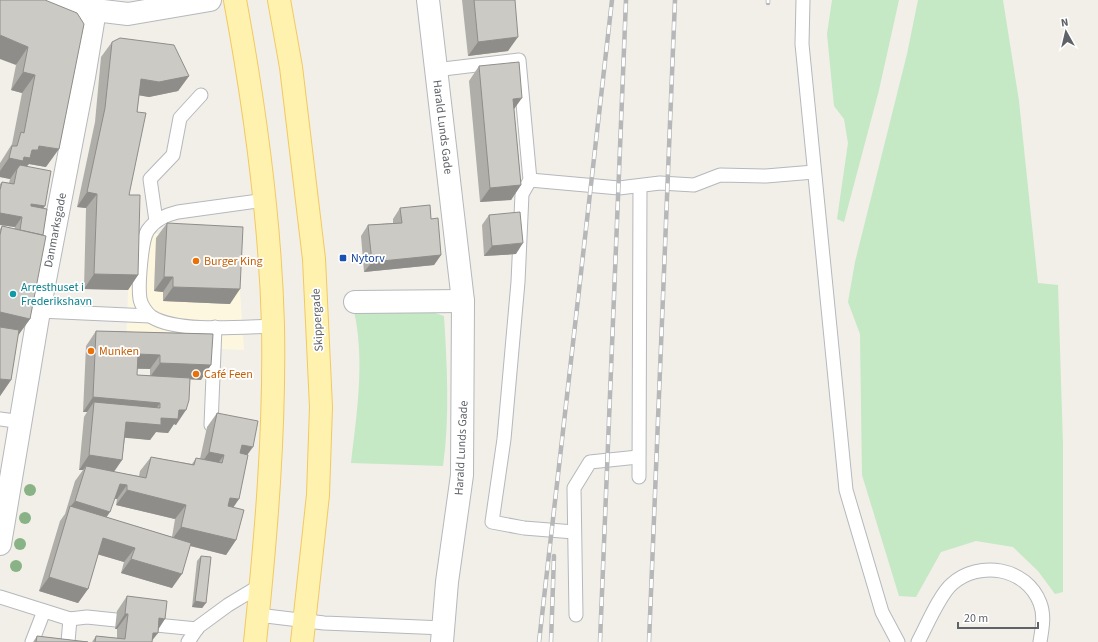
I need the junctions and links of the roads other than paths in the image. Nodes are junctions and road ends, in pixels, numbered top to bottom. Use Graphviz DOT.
graph roads {
  1 [pos="39,0"];
  2 [pos="210,0"];
  3 [pos="235,0"];
  4 [pos="278,0"];
  5 [pos="428,0"];
  6 [pos="804,0"];
  7 [pos="102,5"];
  8 [pos="435,70"];
  9 [pos="201,95"];
  10 [pos="814,172"];
  11 [pos="530,180"];
  12 [pos="640,186"];
  13 [pos="265,200"];
  14 [pos="156,221"];
  15 [pos="463,301"];
  16 [pos="355,302"];
  17 [pos="39,311"];
  18 [pos="150,316"];
  19 [pos="273,326"];
  20 [pos="216,327"];
  21 [pos="0,419"];
  22 [pos="22,422"];
  23 [pos="211,425"];
  24 [pos="638,457"];
  25 [pos="639,476"];
  26 [pos="574,532"];
  27 [pos="0,544"];
  28 [pos="261,585"];
  29 [pos="0,597"];
  30 [pos="44,611"];
  31 [pos="258,615"];
  32 [pos="576,615"];
  33 [pos="70,619"];
  34 [pos="116,620"];
  35 [pos="305,620"];
  36 [pos="156,625"];
  37 [pos="196,629"];
  38 [pos="443,635"];
  39 [pos="32,642"];
  40 [pos="68,642"];
  41 [pos="188,642"];
  42 [pos="255,642"];
  43 [pos="302,642"];
  44 [pos="898,642"];
  45 [pos="918,642"];
  46 [pos="1040,642"];
  1 -- 7 [label="street"];
  2 -- 7 [label="street"];
  3 -- 13 [label="main road"];
  4 -- 35 [label="main road, Skippergade"];
  5 -- 8 [label="street, Harald Lunds Gade"];
  6 -- 10 [label="lane"];
  7 -- 17 [label="street, Danmarksgade"];
  8 -- 11 [label="lane"];
  8 -- 15 [label="street, Harald Lunds Gade"];
  9 -- 14 [label="lane"];
  10 -- 12 [label="lane"];
  10 -- 44 [label="lane"];
  11 -- 12 [label="lane"];
  11 -- 26 [label="lane"];
  12 -- 24 [label="lane"];
  13 -- 14 [label="lane"];
  13 -- 19 [label="main road"];
  14 -- 18 [label="lane"];
  15 -- 16 [label="street"];
  15 -- 38 [label="street, Harald Lunds Gade"];
  17 -- 18 [label="lane"];
  17 -- 22 [label="street, Danmarksgade"];
  18 -- 20 [label="lane"];
  19 -- 20 [label="lane"];
  19 -- 28 [label="main road"];
  20 -- 23 [label="lane"];
  21 -- 22 [label="lane"];
  22 -- 27 [label="street, Danmarksgade"];
  24 -- 25 [label="lane"];
  24 -- 26 [label="lane"];
  26 -- 32 [label="lane"];
  28 -- 31 [label="main road"];
  28 -- 37 [label="lane"];
  29 -- 30 [label="lane"];
  30 -- 33 [label="lane"];
  30 -- 39 [label="lane"];
  31 -- 35 [label="lane"];
  31 -- 42 [label="main road"];
  33 -- 34 [label="lane"];
  33 -- 40 [label="lane"];
  35 -- 38 [label="lane"];
  35 -- 43 [label="main road, Skippergade"];
  36 -- 37 [label="lane"];
  37 -- 41 [label="lane"];
  45 -- 46 [label="lane"];
}
